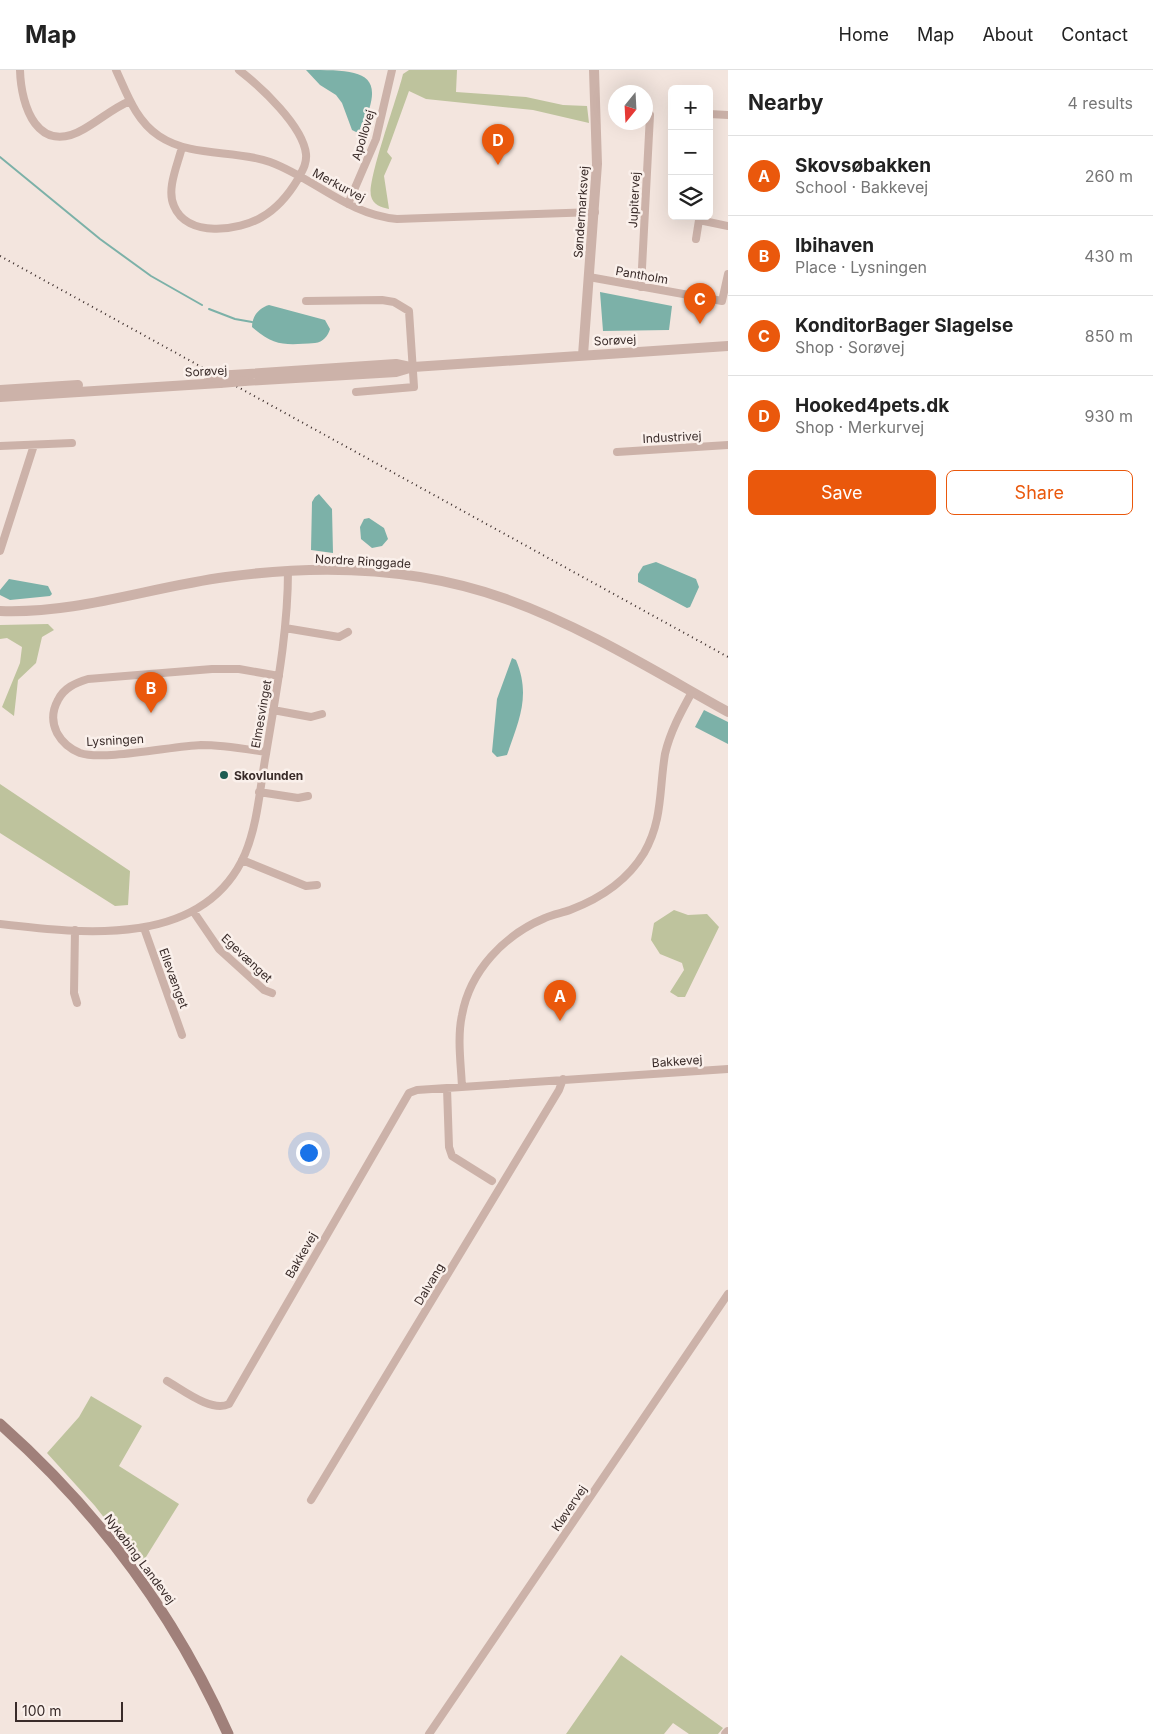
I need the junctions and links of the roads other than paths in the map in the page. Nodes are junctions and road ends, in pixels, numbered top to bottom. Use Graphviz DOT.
graph roads {
  1 [pos="20,70"];
  2 [pos="116,70"];
  3 [pos="239,70"];
  4 [pos="392,70"];
  5 [pos="594,70"];
  6 [pos="130,101"];
  7 [pos="713,114"];
  8 [pos="728,115"];
  9 [pos="649,130"];
  10 [pos="182,147"];
  11 [pos="299,177"];
  12 [pos="348,204"];
  13 [pos="595,212"];
  14 [pos="728,226"];
  15 [pos="696,239"];
  16 [pos="728,274"];
  17 [pos="589,278"];
  18 [pos="641,286"];
  19 [pos="306,301"];
  20 [pos="728,346"];
  21 [pos="583,355"];
  22 [pos="413,367"];
  23 [pos="0,390"];
  24 [pos="356,392"];
  25 [pos="0,397"];
  26 [pos="72,444"];
  27 [pos="34,445"];
  28 [pos="728,445"];
  29 [pos="0,446"];
  30 [pos="617,452"];
  31 [pos="0,551"];
  32 [pos="288,570"];
  33 [pos="0,611"];
  34 [pos="285,628"];
  35 [pos="348,632"];
  36 [pos="279,676"];
  37 [pos="692,692"];
  38 [pos="273,710"];
  39 [pos="728,712"];
  40 [pos="322,714"];
  41 [pos="266,752"];
  42 [pos="259,792"];
  43 [pos="308,796"];
  44 [pos="242,860"];
  45 [pos="317,885"];
  46 [pos="192,911"];
  47 [pos="0,924"];
  48 [pos="144,928"];
  49 [pos="75,930"];
  50 [pos="272,993"];
  51 [pos="77,1003"];
  52 [pos="182,1035"];
  53 [pos="728,1069"];
  54 [pos="563,1079"];
  55 [pos="462,1087"];
  56 [pos="447,1088"];
  57 [pos="492,1181"];
  58 [pos="728,1294"];
  59 [pos="168,1381"];
  60 [pos="0,1424"];
  61 [pos="311,1500"];
  62 [pos="228,1734"];
  63 [pos="430,1734"];
  1 -- 6 [label="street"];
  2 -- 6 [label="street, Merkurvej"];
  3 -- 11 [label="street"];
  4 -- 12 [label="street, Apollovej"];
  5 -- 13 [label="street, Søndermarksvej"];
  6 -- 10 [label="street, Merkurvej"];
  7 -- 8 [label="street"];
  9 -- 18 [label="street, Jupitervej"];
  10 -- 11 [label="street, Merkurvej"];
  10 -- 11 [label="street"];
  11 -- 12 [label="street, Merkurvej"];
  12 -- 13 [label="street, Merkurvej"];
  13 -- 17 [label="street, Søndermarksvej"];
  14 -- 15 [label="street"];
  16 -- 18 [label="street, Pantholm"];
  17 -- 18 [label="street, Pantholm"];
  17 -- 21 [label="street, Søndermarksvej"];
  19 -- 22 [label="street"];
  20 -- 21 [label="street, Sorøvej"];
  21 -- 22 [label="street, Sorøvej"];
  22 -- 23 [label="street, Sorøvej, bridge"];
  22 -- 24 [label="street"];
  22 -- 25 [label="street, Sorøvej, bridge"];
  26 -- 27 [label="street"];
  27 -- 29 [label="street"];
  27 -- 31 [label="street"];
  28 -- 30 [label="street, Industrivej"];
  32 -- 33 [label="street, Nordre Ringgade"];
  32 -- 34 [label="street, Elmesvinget"];
  32 -- 37 [label="street, Nordre Ringgade"];
  34 -- 35 [label="street"];
  34 -- 36 [label="street, Elmesvinget"];
  36 -- 38 [label="street, Elmesvinget"];
  36 -- 41 [label="street, Lysningen"];
  37 -- 39 [label="street, Nordre Ringgade"];
  37 -- 55 [label="street"];
  38 -- 40 [label="street"];
  38 -- 41 [label="street, Elmesvinget"];
  41 -- 42 [label="street, Elmesvinget"];
  42 -- 43 [label="street"];
  42 -- 44 [label="street, Elmesvinget"];
  44 -- 45 [label="street"];
  44 -- 46 [label="street, Elmesvinget"];
  46 -- 48 [label="street, Elmesvinget"];
  46 -- 50 [label="street, Egevænget"];
  47 -- 49 [label="street, Elmesvinget"];
  48 -- 49 [label="street, Elmesvinget"];
  48 -- 52 [label="street, Ellevænget"];
  49 -- 51 [label="street"];
  53 -- 54 [label="street, Bakkevej"];
  54 -- 55 [label="street, Bakkevej"];
  54 -- 61 [label="street, Dalvang"];
  55 -- 56 [label="street, Bakkevej"];
  56 -- 57 [label="street"];
  56 -- 59 [label="street, Bakkevej"];
  58 -- 63 [label="street, Kløvervej"];
  60 -- 62 [label="main road, Nykøbing Landevej"];
}
